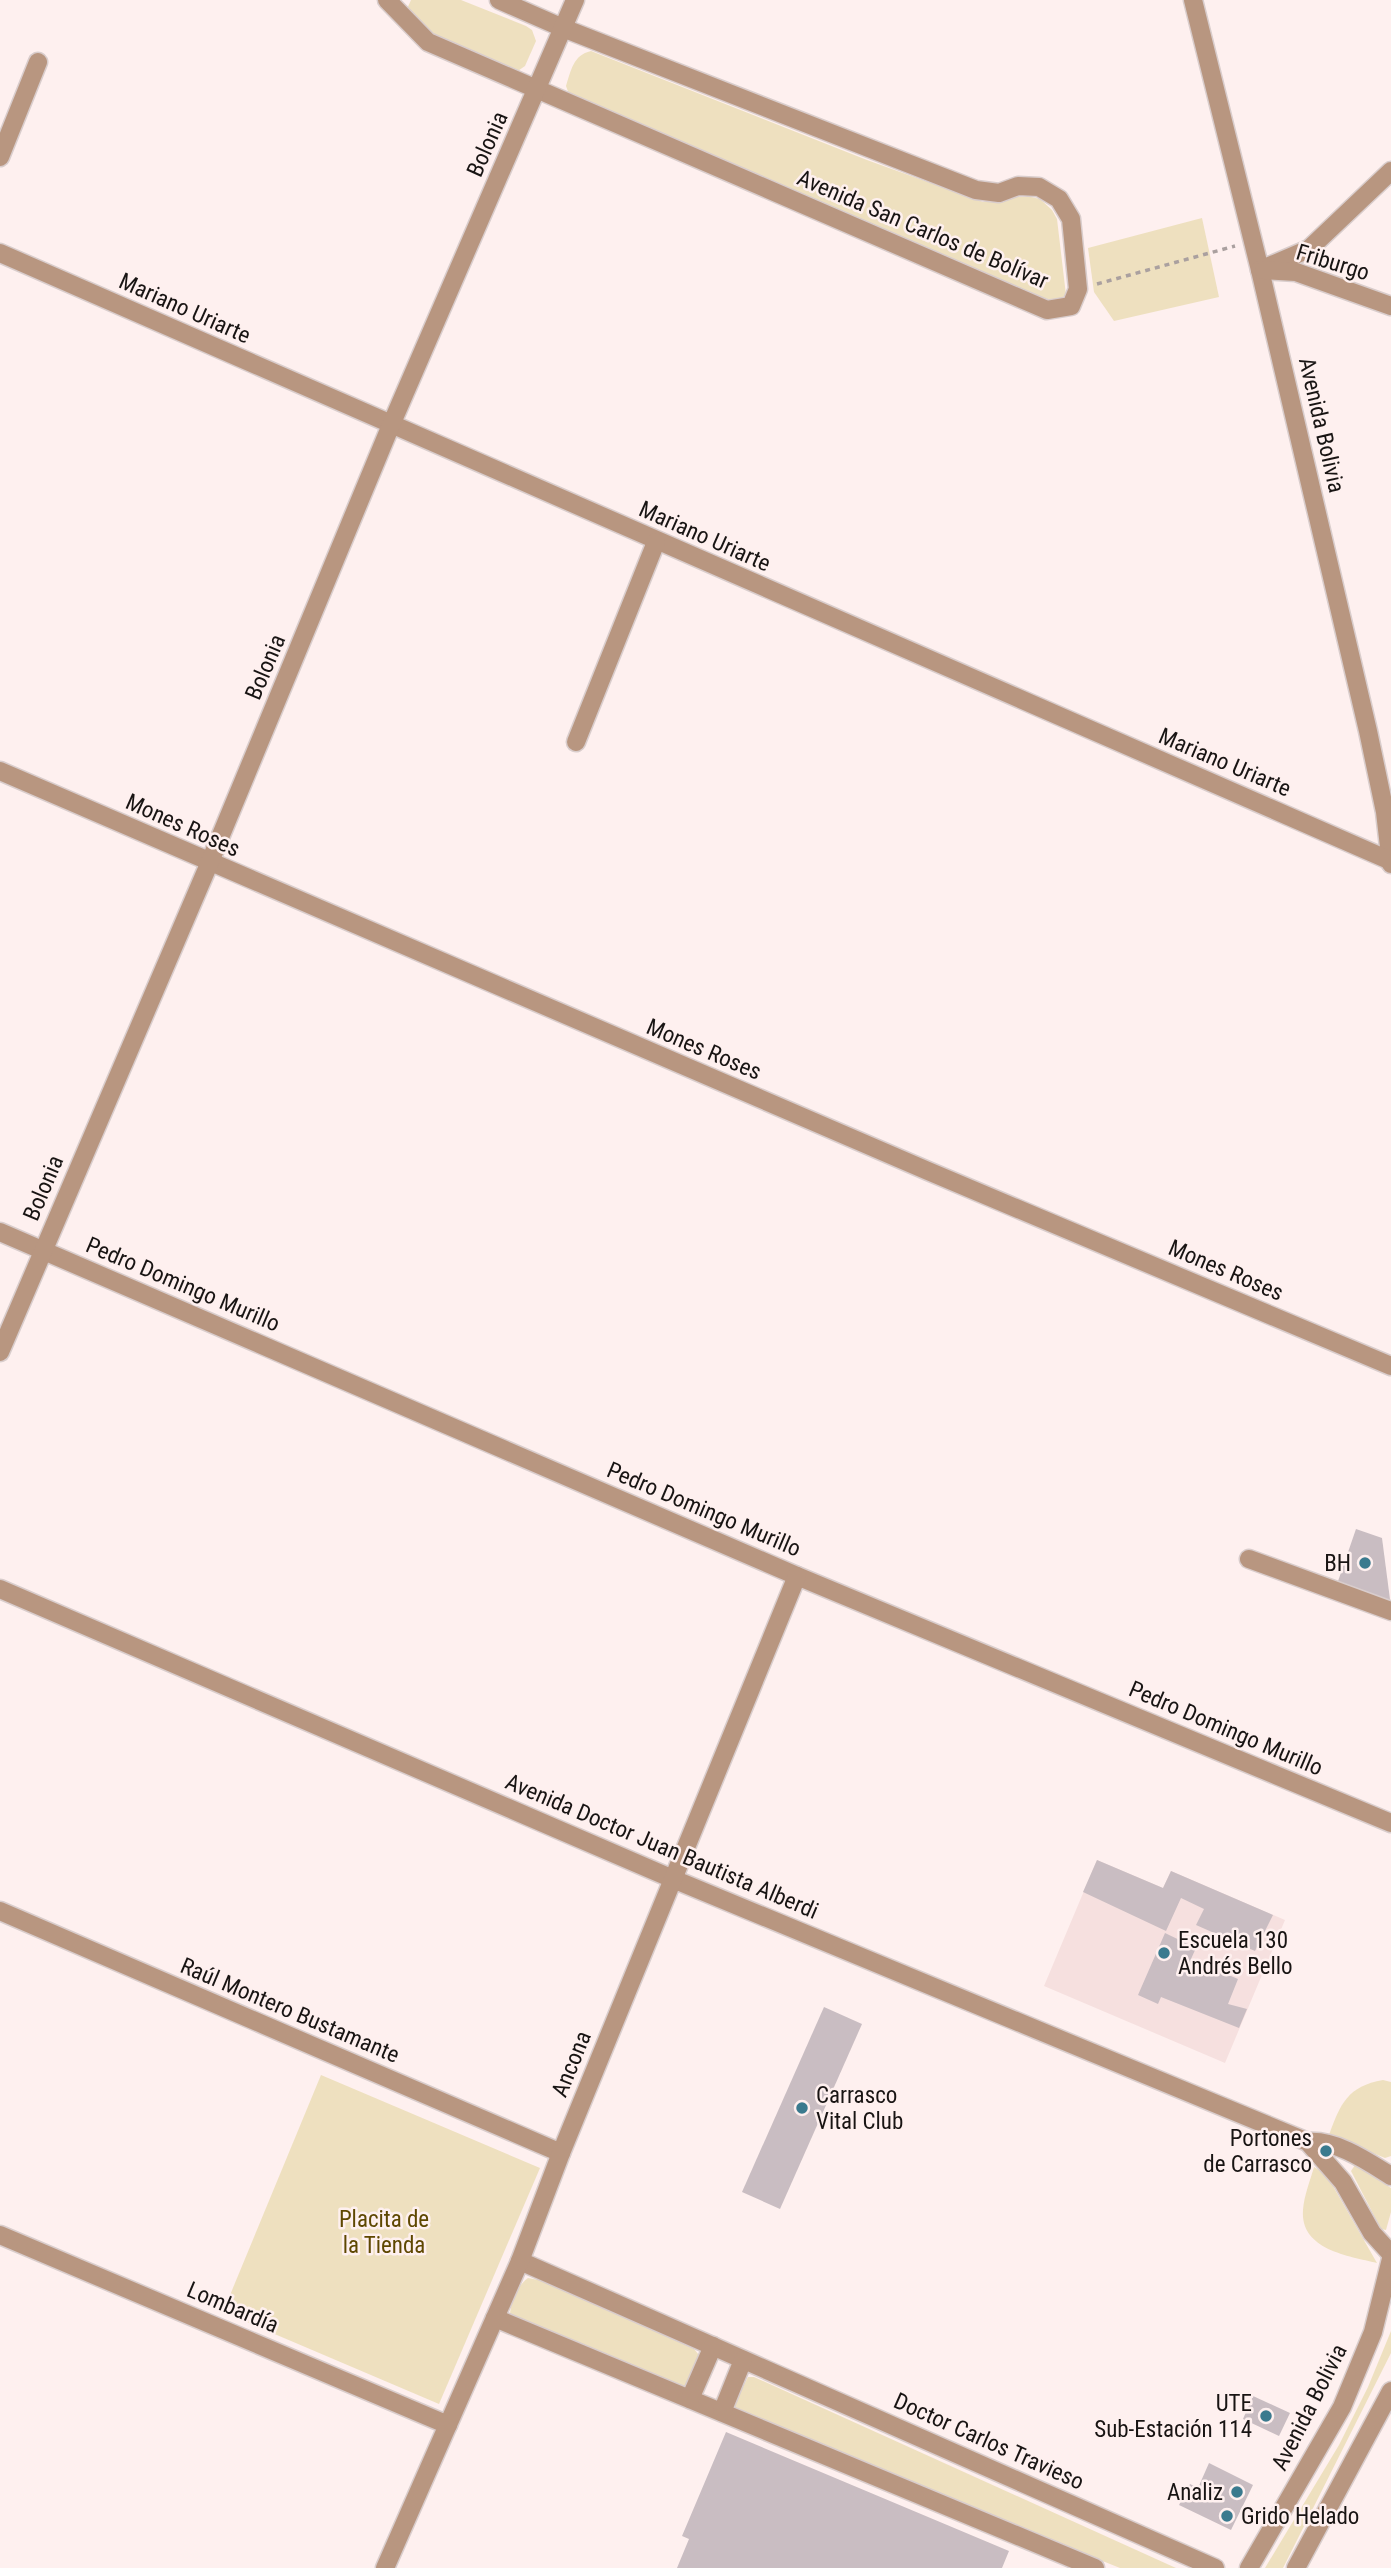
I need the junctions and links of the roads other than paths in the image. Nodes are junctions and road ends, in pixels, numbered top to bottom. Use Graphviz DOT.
graph roads {
  1 [pos="387,0"];
  2 [pos="499,0"];
  3 [pos="575,0"];
  4 [pos="1193,0"];
  5 [pos="563,28"];
  6 [pos="38,62"];
  7 [pos="537,91"];
  8 [pos="0,157"];
  9 [pos="1391,171"];
  10 [pos="0,253"];
  11 [pos="1260,270"];
  12 [pos="1391,306"];
  13 [pos="391,425"];
  14 [pos="656,542"];
  15 [pos="576,742"];
  16 [pos="0,771"];
  17 [pos="1388,810"];
  18 [pos="209,863"];
  19 [pos="1391,863"];
  20 [pos="0,1232"];
  21 [pos="44,1250"];
  22 [pos="0,1352"];
  23 [pos="1391,1366"];
  24 [pos="1249,1559"];
  25 [pos="797,1576"];
  26 [pos="0,1590"];
  27 [pos="1391,1611"];
  28 [pos="1391,1823"];
  29 [pos="673,1879"];
  30 [pos="0,1911"];
  31 [pos="1308,2141"];
  32 [pos="561,2153"];
  33 [pos="1391,2176"];
  34 [pos="0,2235"];
  35 [pos="1391,2253"];
  36 [pos="1391,2259"];
  37 [pos="520,2261"];
  38 [pos="495,2318"];
  39 [pos="713,2347"];
  40 [pos="743,2360"];
  41 [pos="1391,2390"];
  42 [pos="690,2399"];
  43 [pos="722,2412"];
  44 [pos="448,2424"];
  45 [pos="385,2568"];
  46 [pos="1095,2568"];
  47 [pos="1215,2568"];
  48 [pos="1249,2568"];
  49 [pos="1296,2568"];
  1 -- 7 [label="street, Avenida San Carlos de Bolívar"];
  2 -- 5 [label="street, Avenida San Carlos de Bolívar"];
  3 -- 5 [label="street, Bolonia"];
  4 -- 11 [label="street, Avenida Bolivia"];
  5 -- 7 [label="street, Bolonia"];
  5 -- 7 [label="street, Avenida San Carlos de Bolívar"];
  6 -- 8 [label="street"];
  7 -- 13 [label="street, Bolonia"];
  9 -- 11 [label="street"];
  10 -- 13 [label="street, Mariano Uriarte"];
  11 -- 12 [label="street, Friburgo"];
  11 -- 17 [label="street, Avenida Bolivia"];
  13 -- 14 [label="street, Mariano Uriarte"];
  13 -- 18 [label="street, Bolonia"];
  14 -- 15 [label="street"];
  14 -- 19 [label="street, Mariano Uriarte"];
  16 -- 18 [label="street, Mones Roses"];
  17 -- 19 [label="street, Avenida Bolivia"];
  18 -- 21 [label="street, Bolonia"];
  18 -- 23 [label="street, Mones Roses"];
  20 -- 21 [label="street, Pedro Domingo Murillo"];
  21 -- 22 [label="street, Bolonia"];
  21 -- 25 [label="street, Pedro Domingo Murillo"];
  24 -- 27 [label="street"];
  25 -- 28 [label="street, Pedro Domingo Murillo"];
  25 -- 29 [label="street, Ancona"];
  26 -- 29 [label="street, Avenida Doctor Juan Bautista Alberdi"];
  29 -- 31 [label="street, Avenida Doctor Juan Bautista Alberdi"];
  29 -- 32 [label="street, Ancona"];
  30 -- 32 [label="street, Raúl Montero Bustamante"];
  31 -- 33 [label="street, Avenida Doctor Juan Bautista Alberdi"];
  31 -- 35 [label="street, Avenida Doctor Juan Bautista Alberdi"];
  32 -- 37 [label="street, Ancona"];
  34 -- 44 [label="street, Lombardía"];
  36 -- 48 [label="street, Avenida Bolivia"];
  37 -- 38 [label="street, Ancona"];
  37 -- 39 [label="street, Doctor Carlos Travieso"];
  38 -- 42 [label="street"];
  38 -- 44 [label="street, Ancona"];
  39 -- 40 [label="street, Doctor Carlos Travieso"];
  39 -- 42 [label="street"];
  40 -- 43 [label="street"];
  40 -- 47 [label="street, Doctor Carlos Travieso"];
  41 -- 49 [label="street"];
  42 -- 43 [label="street"];
  43 -- 46 [label="street"];
  44 -- 45 [label="street, Ancona"];
}
